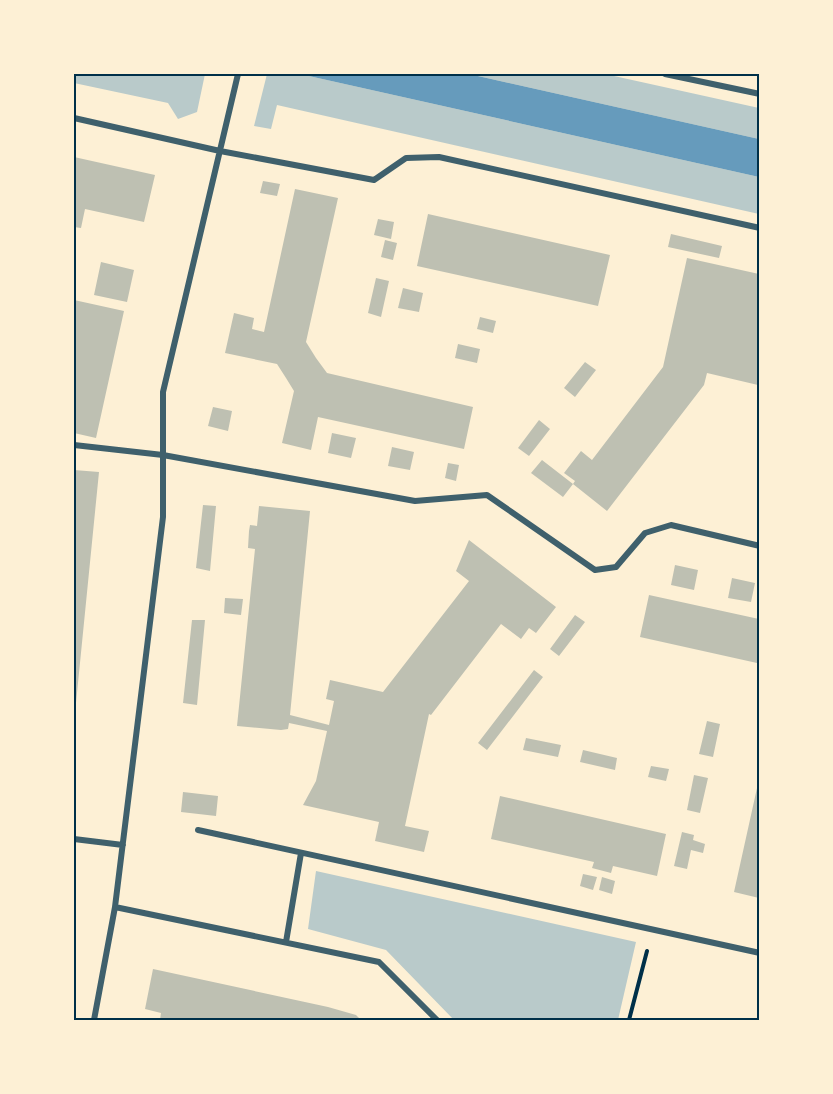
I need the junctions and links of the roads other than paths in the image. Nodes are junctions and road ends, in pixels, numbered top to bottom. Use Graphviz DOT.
graph roads {
  1 [pos="238,74"];
  2 [pos="665,74"];
  3 [pos="759,94"];
  4 [pos="74,118"];
  5 [pos="220,151"];
  6 [pos="759,228"];
  7 [pos="74,445"];
  8 [pos="163,455"];
  9 [pos="759,546"];
  10 [pos="198,830"];
  11 [pos="74,839"];
  12 [pos="123,845"];
  13 [pos="302,853"];
  14 [pos="115,907"];
  15 [pos="286,942"];
  16 [pos="759,953"];
  17 [pos="94,1020"];
  18 [pos="437,1020"];
  1 -- 5 [label="street"];
  2 -- 3 [label="street"];
  4 -- 5 [label="street"];
  5 -- 6 [label="street"];
  5 -- 8 [label="street"];
  7 -- 8 [label="street"];
  8 -- 9 [label="street"];
  8 -- 12 [label="street"];
  10 -- 13 [label="street"];
  11 -- 12 [label="street"];
  12 -- 14 [label="street"];
  13 -- 15 [label="street"];
  13 -- 16 [label="street"];
  14 -- 15 [label="street"];
  14 -- 17 [label="street"];
  15 -- 18 [label="street"];
}
